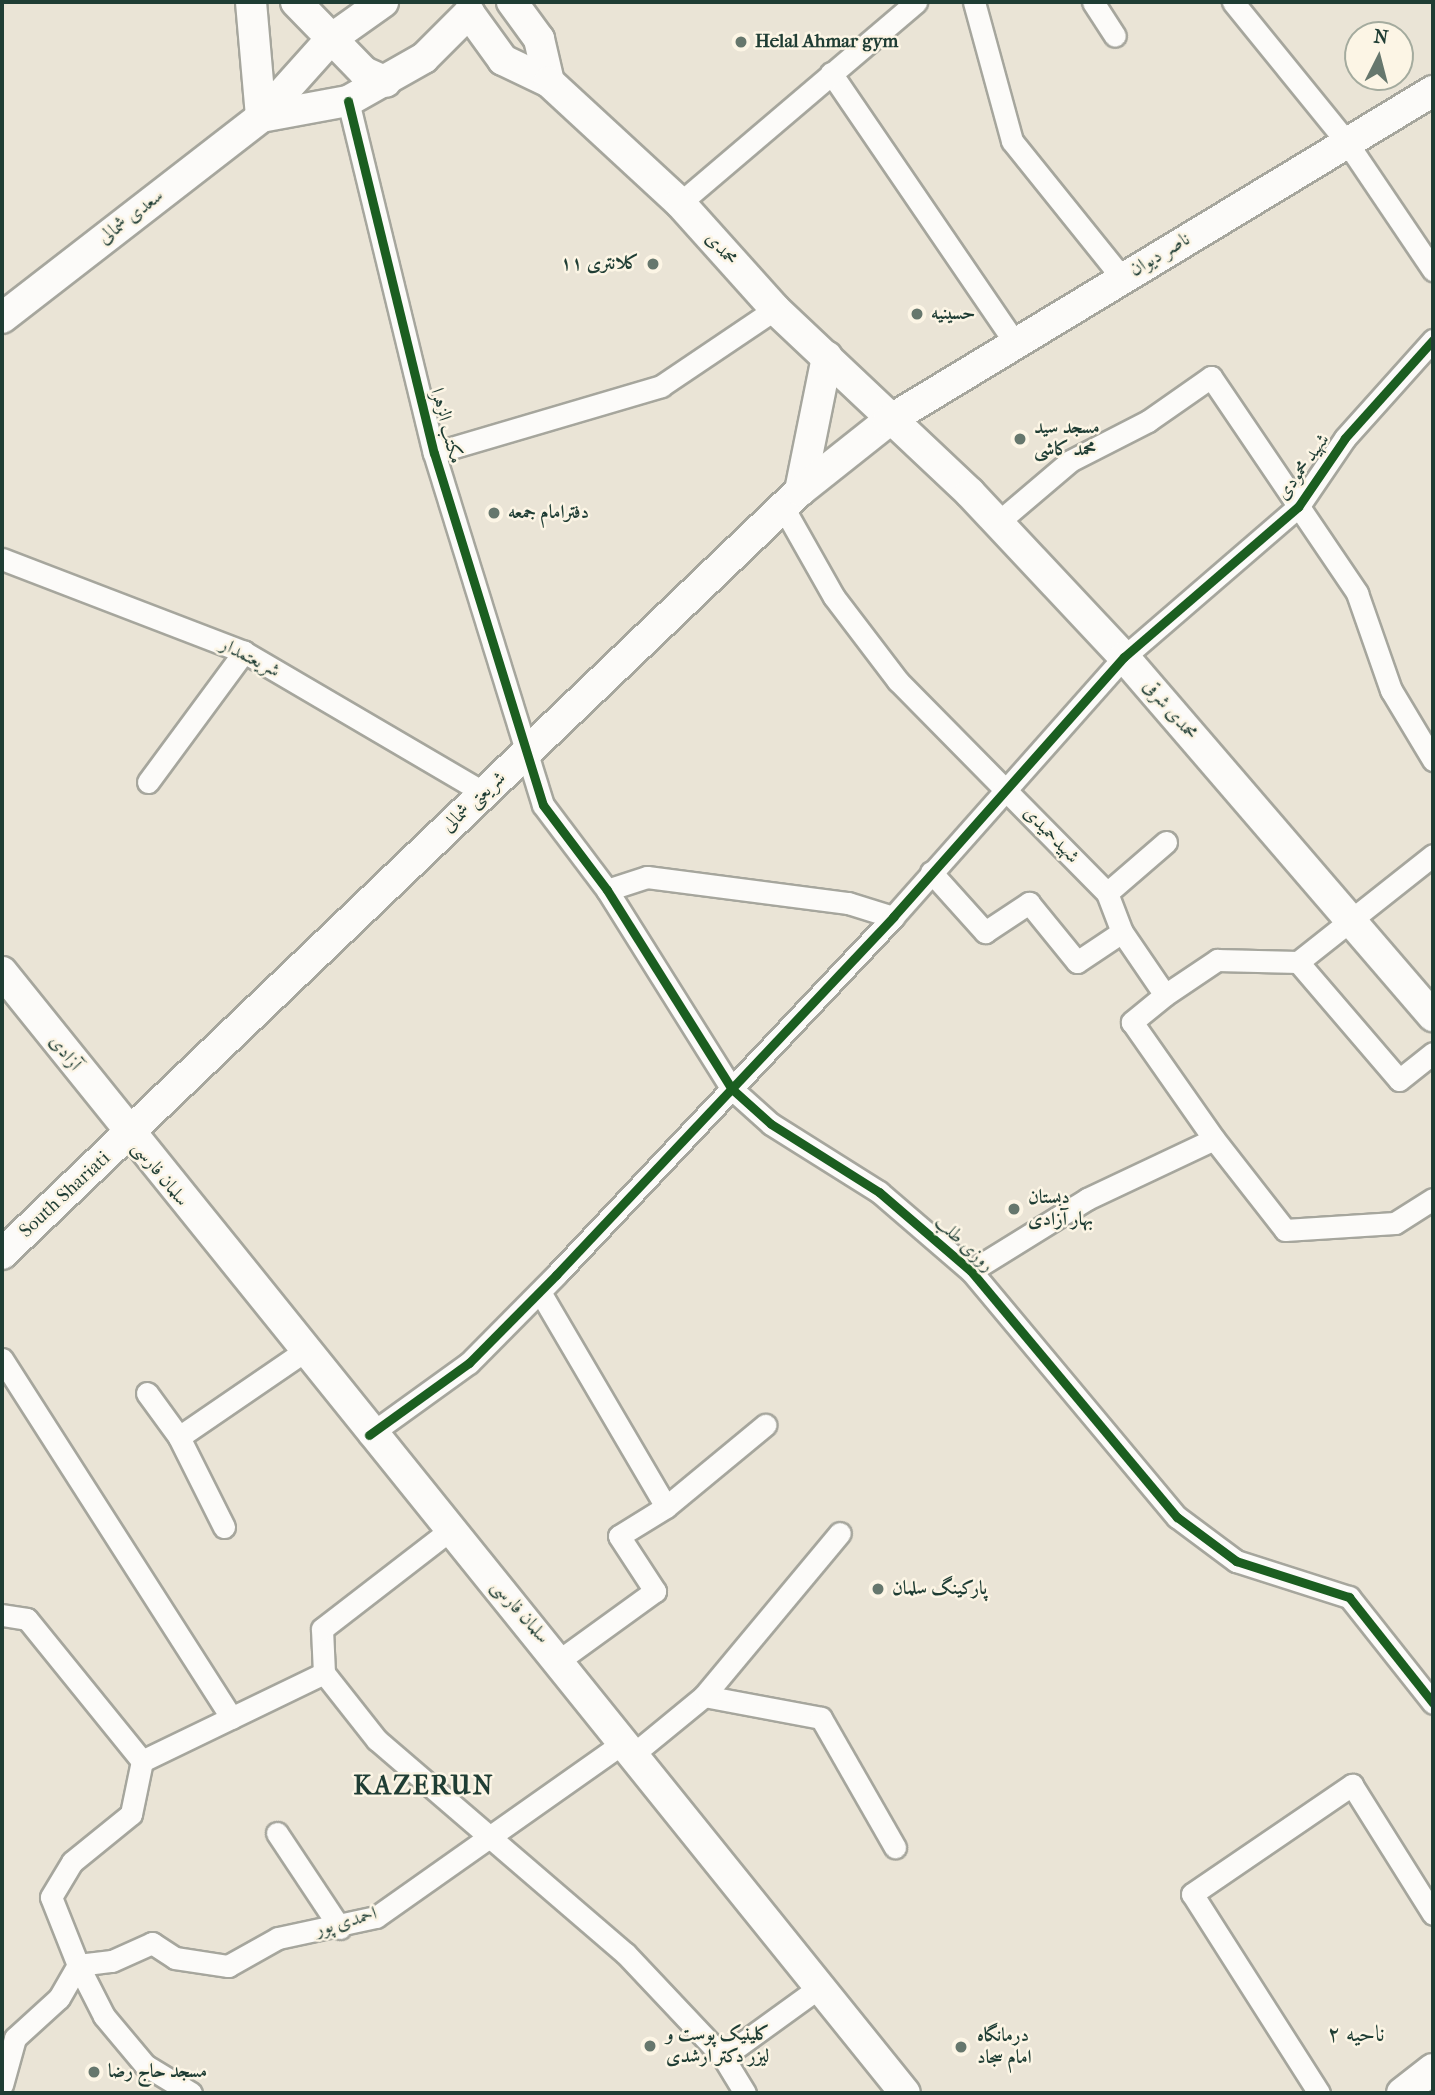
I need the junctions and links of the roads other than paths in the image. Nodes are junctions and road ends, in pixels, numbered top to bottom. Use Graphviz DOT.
graph roads {
  1 [pos="251,2"];
  2 [pos="296,2"];
  3 [pos="383,2"];
  4 [pos="442,2"];
  5 [pos="512,2"];
  6 [pos="916,2"];
  7 [pos="974,2"];
  8 [pos="1093,2"];
  9 [pos="1233,2"];
  10 [pos="482,8"];
  11 [pos="1115,36"];
  12 [pos="331,39"];
  13 [pos="831,73"];
  14 [pos="386,82"];
  15 [pos="549,82"];
  16 [pos="1433,91"];
  17 [pos="348,101"];
  18 [pos="261,117"];
  19 [pos="1346,141"];
  20 [pos="680,203"];
  21 [pos="1433,270"];
  22 [pos="1122,278"];
  23 [pos="775,309"];
  24 [pos="2,318"];
  25 [pos="1433,340"];
  26 [pos="1015,343"];
  27 [pos="827,357"];
  28 [pos="888,421"];
  29 [pos="434,453"];
  30 [pos="791,499"];
  31 [pos="1298,508"];
  32 [pos="996,524"];
  33 [pos="2,559"];
  34 [pos="244,652"];
  35 [pos="1124,657"];
  36 [pos="528,754"];
  37 [pos="1433,760"];
  38 [pos="148,782"];
  39 [pos="1004,786"];
  40 [pos="483,792"];
  41 [pos="1166,842"];
  42 [pos="1433,855"];
  43 [pos="931,872"];
  44 [pos="607,890"];
  45 [pos="1107,893"];
  46 [pos="893,917"];
  47 [pos="1348,918"];
  48 [pos="1122,932"];
  49 [pos="1298,962"];
  50 [pos="2,972"];
  51 [pos="1165,995"];
  52 [pos="1433,1016"];
  53 [pos="1433,1053"];
  54 [pos="732,1089"];
  55 [pos="129,1135"];
  56 [pos="1214,1139"];
  57 [pos="1433,1199"];
  58 [pos="2,1254"];
  59 [pos="971,1271"];
  60 [pos="540,1292"];
  61 [pos="303,1352"];
  62 [pos="2,1359"];
  63 [pos="147,1393"];
  64 [pos="765,1425"];
  65 [pos="369,1435"];
  66 [pos="179,1437"];
  67 [pos="666,1507"];
  68 [pos="224,1527"];
  69 [pos="449,1531"];
  70 [pos="840,1533"];
  71 [pos="2,1615"];
  72 [pos="561,1659"];
  73 [pos="324,1673"];
  74 [pos="704,1696"];
  75 [pos="1433,1702"];
  76 [pos="232,1718"];
  77 [pos="626,1750"];
  78 [pos="142,1761"];
  79 [pos="277,1833"];
  80 [pos="490,1840"];
  81 [pos="895,1847"];
  82 [pos="1433,1914"];
  83 [pos="340,1928"];
  84 [pos="78,1965"];
  85 [pos="817,1989"];
  86 [pos="8,2032"];
  87 [pos="723,2057"];
  88 [pos="1433,2069"];
  89 [pos="2,2085"];
  90 [pos="191,2093"];
  91 [pos="745,2093"];
  92 [pos="905,2093"];
  93 [pos="1319,2093"];
  94 [pos="1402,2093"];
  1 -- 18 [label="main road"];
  2 -- 12 [label="main road"];
  3 -- 12 [label="main road, سعدی شمالی"];
  4 -- 10 [label="main road"];
  5 -- 15 [label="main road"];
  6 -- 13 [label="street"];
  7 -- 22 [label="street"];
  8 -- 11 [label="street"];
  9 -- 19 [label="street"];
  10 -- 14 [label="main road"];
  10 -- 15 [label="main road, محمدی"];
  12 -- 14 [label="main road"];
  12 -- 18 [label="main road, سعدی شمالی"];
  13 -- 20 [label="street"];
  13 -- 26 [label="street"];
  14 -- 17 [label="main road"];
  15 -- 20 [label="main road, محمدی"];
  16 -- 19 [label="main road, ناصر دیوان"];
  17 -- 18 [label="main road"];
  17 -- 29 [label="street, مکتب الزهرا"];
  18 -- 24 [label="main road, سعدی شمالی"];
  19 -- 21 [label="street"];
  19 -- 22 [label="main road, ناصر دیوان"];
  20 -- 23 [label="main road, محمدی"];
  22 -- 26 [label="main road, ناصر دیوان"];
  23 -- 27 [label="main road, محمدی"];
  23 -- 29 [label="street"];
  25 -- 31 [label="street, شهید محمودی"];
  26 -- 28 [label="main road, ناصر دیوان"];
  27 -- 28 [label="main road, محمدی"];
  27 -- 30 [label="main road"];
  28 -- 30 [label="main road, شریعتی شمالی"];
  28 -- 32 [label="main road, محمدی شرقی"];
  29 -- 36 [label="street, مکتب الزهرا"];
  30 -- 36 [label="main road, شریعتی شمالی"];
  30 -- 39 [label="street, شهیدحمیدی"];
  31 -- 32 [label="street"];
  31 -- 35 [label="street, شهید محمودی"];
  31 -- 37 [label="street"];
  32 -- 35 [label="main road, محمدی شرقی"];
  33 -- 34 [label="street, شریعتمدار"];
  34 -- 38 [label="street"];
  34 -- 40 [label="street, شریعتمدار"];
  35 -- 39 [label="street, شهید محمودی"];
  35 -- 47 [label="main road, محمدی شرقی"];
  36 -- 40 [label="main road, شریعتی شمالی"];
  36 -- 44 [label="street, روزی طلب"];
  39 -- 43 [label="street, شهید محمودی"];
  39 -- 45 [label="street, شهیدحمیدی"];
  40 -- 55 [label="main road, شریعتی شمالی"];
  41 -- 45 [label="street"];
  42 -- 47 [label="street"];
  43 -- 46 [label="street, شهید محمودی"];
  43 -- 48 [label="street"];
  44 -- 46 [label="street"];
  44 -- 54 [label="street, روزی طلب"];
  45 -- 48 [label="street, شهیدحمیدی"];
  46 -- 54 [label="street, شهید محمودی"];
  47 -- 49 [label="street"];
  47 -- 52 [label="main road, محمدی شرقی"];
  48 -- 51 [label="street, شهیدحمیدی"];
  49 -- 51 [label="street"];
  49 -- 53 [label="street"];
  50 -- 55 [label="main road, آزادی"];
  51 -- 56 [label="street"];
  54 -- 59 [label="street, روزی طلب"];
  54 -- 60 [label="street, شهید محمودی"];
  55 -- 58 [label="main road, South Shariati"];
  55 -- 61 [label="main road, سلمان فارسی"];
  56 -- 57 [label="street"];
  56 -- 59 [label="street"];
  59 -- 75 [label="street, روزی طلب"];
  60 -- 65 [label="street, شهید محمودی"];
  60 -- 67 [label="street"];
  61 -- 65 [label="main road, سلمان فارسی"];
  61 -- 66 [label="street"];
  62 -- 76 [label="street"];
  63 -- 66 [label="street"];
  64 -- 67 [label="street"];
  65 -- 69 [label="main road, سلمان فارسی"];
  66 -- 68 [label="street"];
  67 -- 72 [label="street"];
  69 -- 72 [label="main road, سلمان فارسی"];
  69 -- 73 [label="street"];
  70 -- 74 [label="street, احمدی پور"];
  71 -- 78 [label="street"];
  72 -- 77 [label="main road, سلمان فارسی"];
  73 -- 76 [label="street"];
  73 -- 80 [label="street"];
  74 -- 77 [label="street, احمدی پور"];
  74 -- 81 [label="street"];
  76 -- 78 [label="street"];
  77 -- 80 [label="street, احمدی پور"];
  77 -- 85 [label="main road, سلمان فارسی"];
  78 -- 84 [label="street"];
  79 -- 83 [label="street"];
  80 -- 83 [label="street, احمدی پور"];
  80 -- 87 [label="street"];
  82 -- 93 [label="street"];
  83 -- 84 [label="street, احمدی پور"];
  84 -- 86 [label="street"];
  84 -- 90 [label="street"];
  85 -- 87 [label="street"];
  85 -- 92 [label="main road, سلمان فارسی"];
  86 -- 89 [label="street"];
  87 -- 91 [label="street"];
  88 -- 94 [label="main road"];
}
